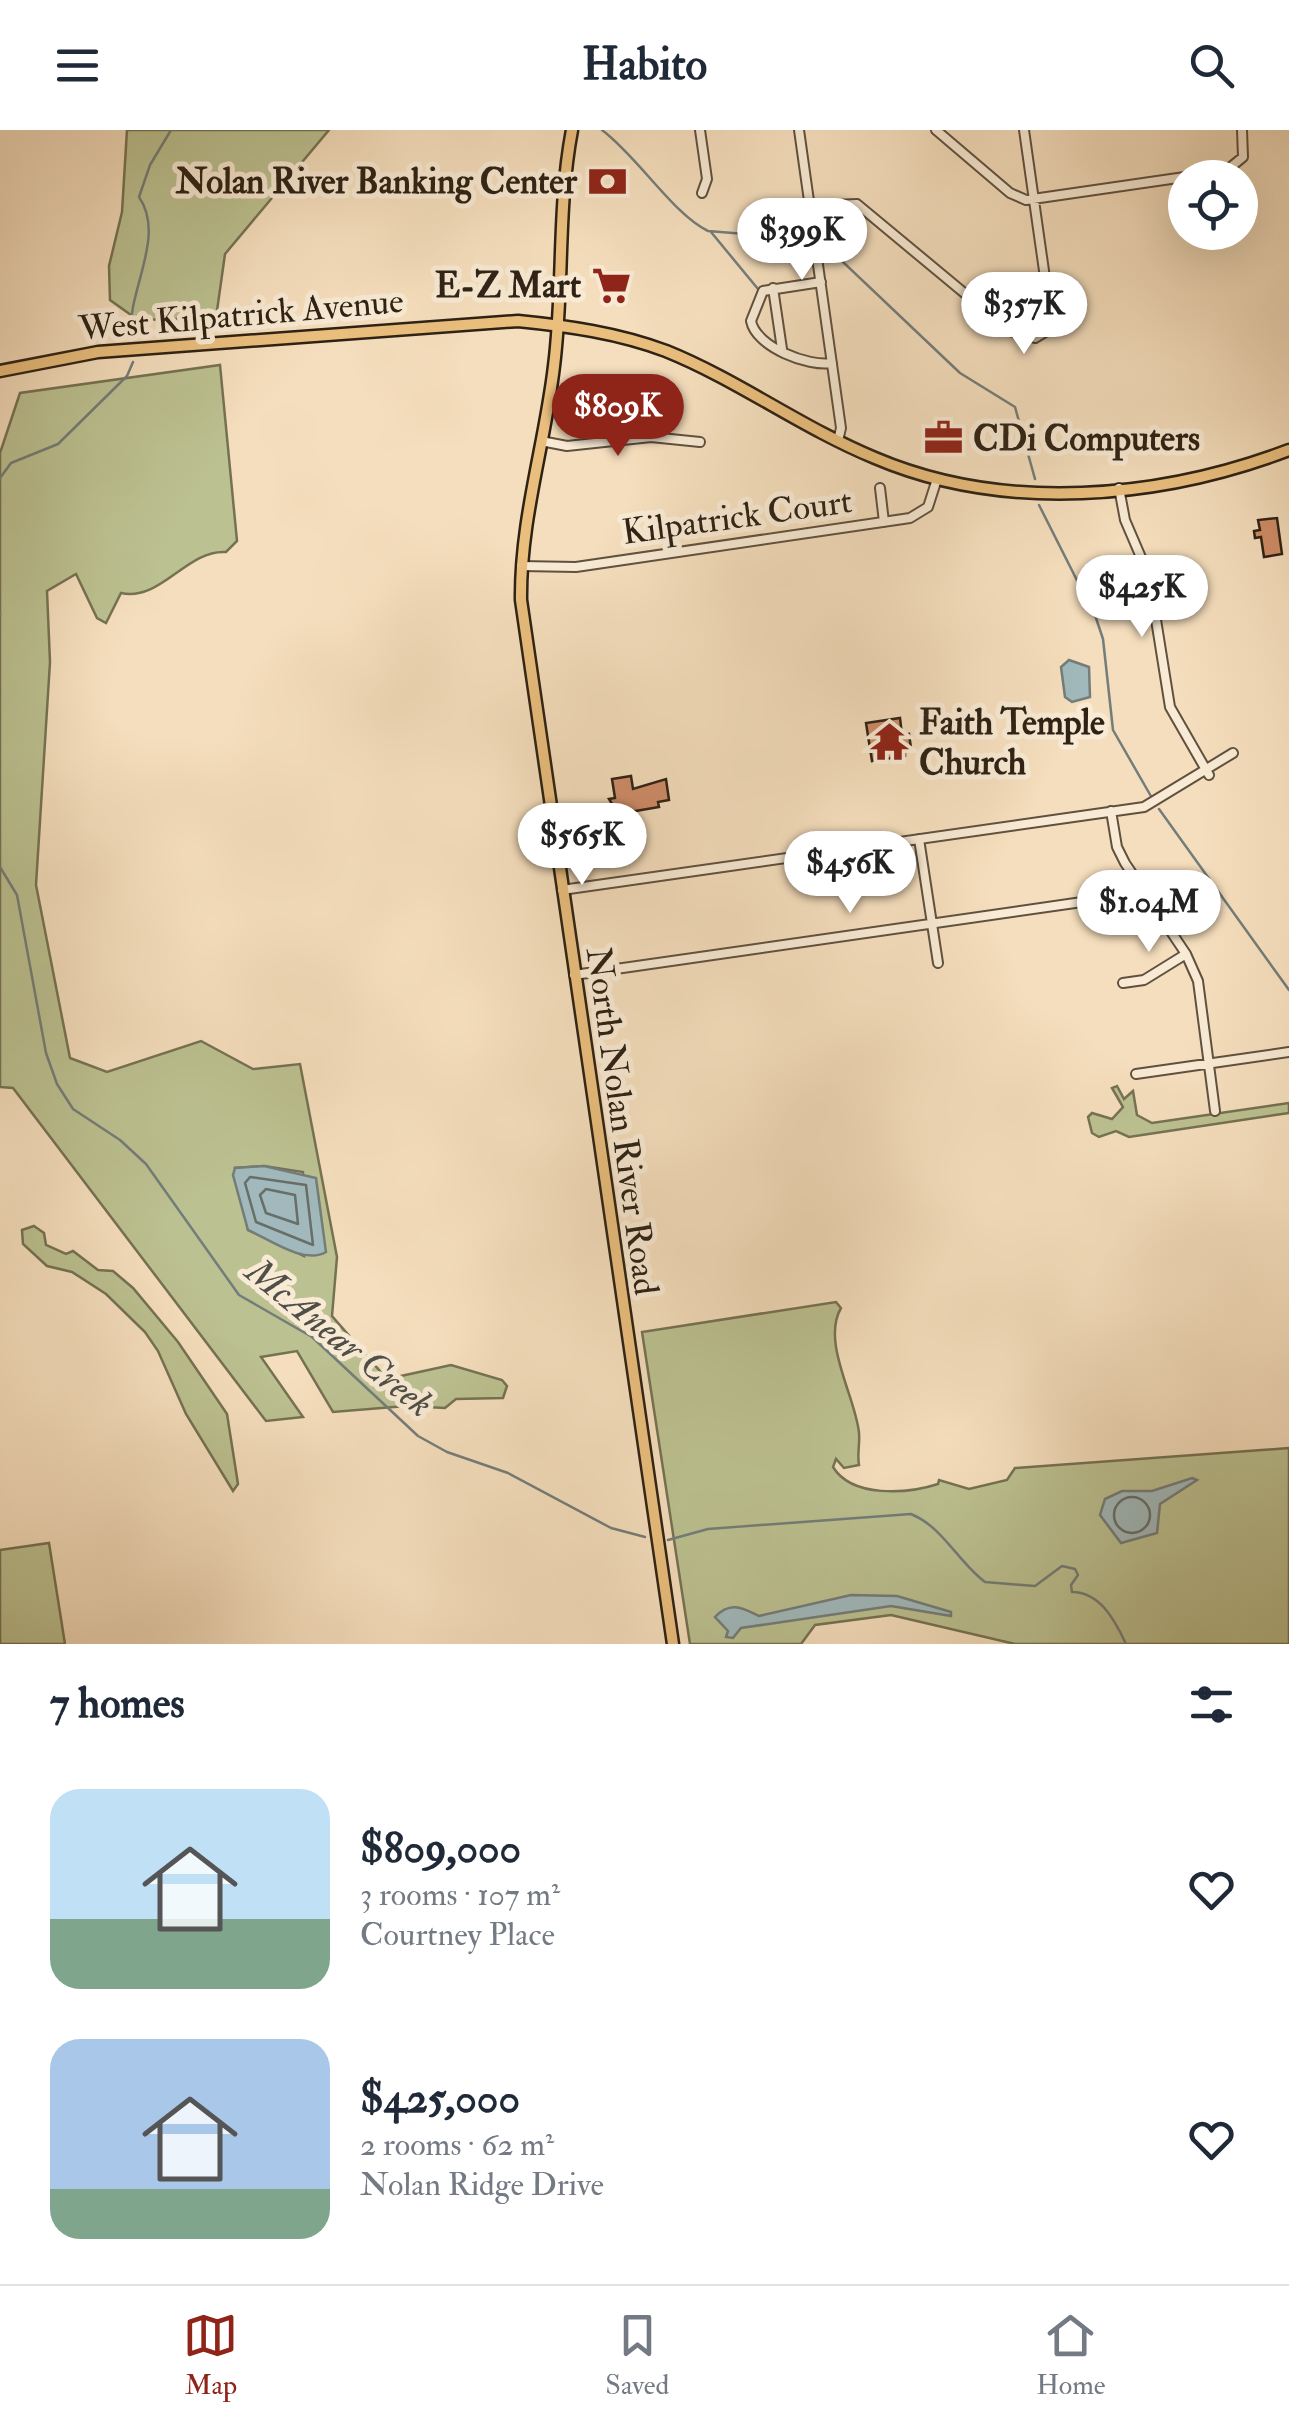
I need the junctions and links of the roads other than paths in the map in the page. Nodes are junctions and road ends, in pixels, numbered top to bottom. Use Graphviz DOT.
graph roads {
  1 [pos="572,130"];
  2 [pos="700,130"];
  3 [pos="799,130"];
  4 [pos="936,130"];
  5 [pos="1024,130"];
  6 [pos="1242,130"];
  7 [pos="702,193"];
  8 [pos="1033,199"];
  9 [pos="810,206"];
  10 [pos="821,282"];
  11 [pos="774,288"];
  12 [pos="557,326"];
  13 [pos="782,350"];
  14 [pos="832,363"];
  15 [pos="0,370"];
  16 [pos="541,441"];
  17 [pos="838,441"];
  18 [pos="700,442"];
  19 [pos="1289,450"];
  20 [pos="937,479"];
  21 [pos="880,488"];
  22 [pos="1119,488"];
  23 [pos="884,522"];
  24 [pos="522,566"];
  25 [pos="1233,754"];
  26 [pos="1208,773"];
  27 [pos="1111,811"];
  28 [pos="919,839"];
  29 [pos="1135,879"];
  30 [pos="562,890"];
  31 [pos="932,924"];
  32 [pos="1186,954"];
  33 [pos="938,963"];
  34 [pos="574,975"];
  35 [pos="1122,983"];
  36 [pos="1289,1052"];
  37 [pos="1209,1064"];
  38 [pos="1136,1074"];
  39 [pos="1215,1110"];
  40 [pos="674,1644"];
  1 -- 12 [label="main road, North Nolan River Road"];
  2 -- 7 [label="street"];
  3 -- 9 [label="street"];
  4 -- 8 [label="street"];
  5 -- 8 [label="street"];
  6 -- 8 [label="street"];
  8 -- 9 [label="street"];
  9 -- 10 [label="street"];
  10 -- 11 [label="street"];
  10 -- 14 [label="street"];
  11 -- 13 [label="street"];
  11 -- 13 [label="street"];
  12 -- 15 [label="main road, West Kilpatrick Avenue"];
  12 -- 16 [label="main road, North Nolan River Road"];
  12 -- 17 [label="main road, West Kilpatrick Avenue"];
  13 -- 14 [label="street"];
  14 -- 17 [label="street"];
  16 -- 18 [label="street"];
  16 -- 24 [label="main road, North Nolan River Road"];
  17 -- 20 [label="main road, West Kilpatrick Avenue"];
  19 -- 22 [label="main road, West Kilpatrick Avenue"];
  20 -- 22 [label="main road, West Kilpatrick Avenue"];
  20 -- 23 [label="street, Kilpatrick Court"];
  21 -- 23 [label="street"];
  22 -- 26 [label="street"];
  23 -- 24 [label="street, Kilpatrick Court"];
  24 -- 30 [label="main road, North Nolan River Road"];
  25 -- 26 [label="street"];
  26 -- 27 [label="street"];
  27 -- 28 [label="street"];
  27 -- 29 [label="street"];
  28 -- 30 [label="street"];
  28 -- 31 [label="street"];
  29 -- 31 [label="street"];
  29 -- 32 [label="street"];
  30 -- 34 [label="main road, North Nolan River Road"];
  31 -- 33 [label="street"];
  31 -- 34 [label="street"];
  32 -- 35 [label="street"];
  32 -- 37 [label="street"];
  34 -- 40 [label="main road, North Nolan River Road"];
  36 -- 37 [label="street"];
  37 -- 38 [label="street"];
  37 -- 39 [label="street"];
}
